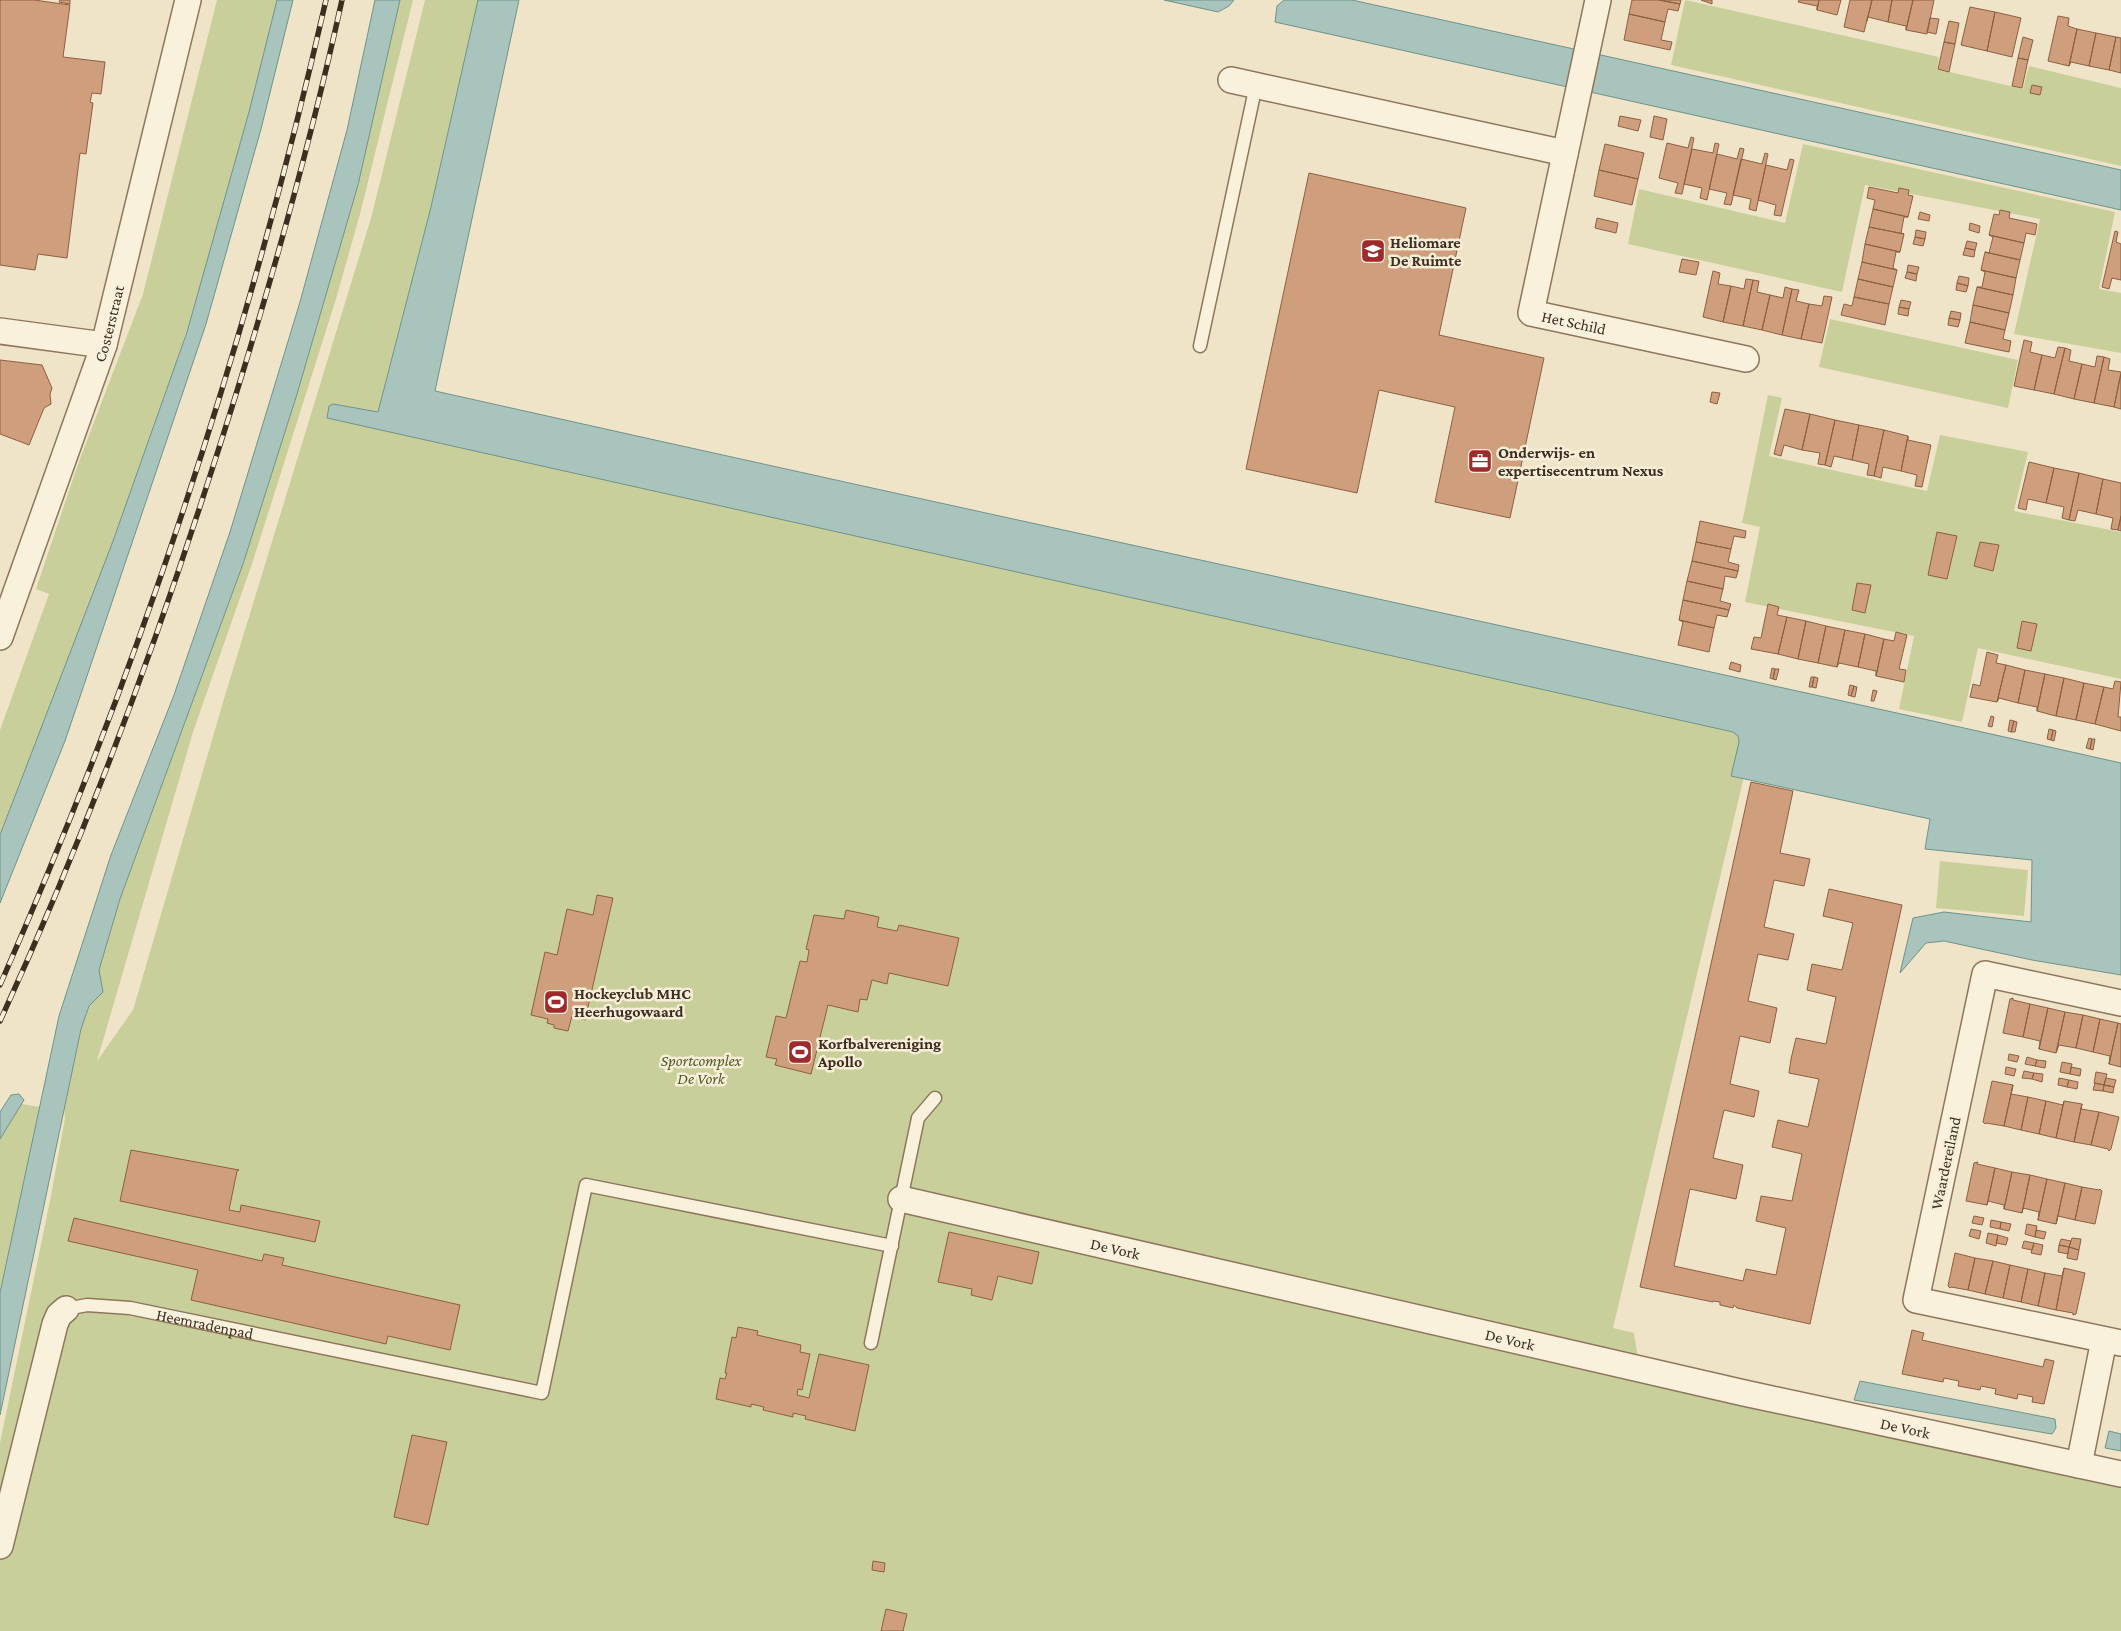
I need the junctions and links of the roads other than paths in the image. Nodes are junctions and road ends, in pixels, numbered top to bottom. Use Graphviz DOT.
graph roads {
  1 [pos="188,0"];
  2 [pos="1598,0"];
  3 [pos="1232,80"];
  4 [pos="1256,85"];
  5 [pos="1565,153"];
  6 [pos="0,331"];
  7 [pos="104,345"];
  8 [pos="1200,346"];
  9 [pos="1746,359"];
  10 [pos="0,637"];
  11 [pos="2121,1003"];
  12 [pos="935,1098"];
  13 [pos="902,1199"];
  14 [pos="892,1246"];
  15 [pos="66,1310"];
  16 [pos="2113,1342"];
  17 [pos="871,1343"];
  18 [pos="2079,1465"];
  19 [pos="2121,1474"];
  20 [pos="0,1546"];
  1 -- 7 [label="street, Costerstraat"];
  2 -- 5 [label="street, Het Schild"];
  3 -- 4 [label="street"];
  4 -- 5 [label="street"];
  4 -- 8 [label="lane"];
  5 -- 9 [label="street, Het Schild"];
  6 -- 7 [label="street"];
  7 -- 10 [label="street, Costerstraat"];
  11 -- 16 [label="street, Waardereiland"];
  12 -- 13 [label="lane"];
  13 -- 14 [label="lane"];
  13 -- 18 [label="street, De Vork"];
  14 -- 15 [label="lane, Heemradenpad"];
  14 -- 17 [label="lane"];
  15 -- 20 [label="street, Heemradenpad"];
  16 -- 18 [label="street, Waardereiland"];
  18 -- 19 [label="street, De Vork"];
}
